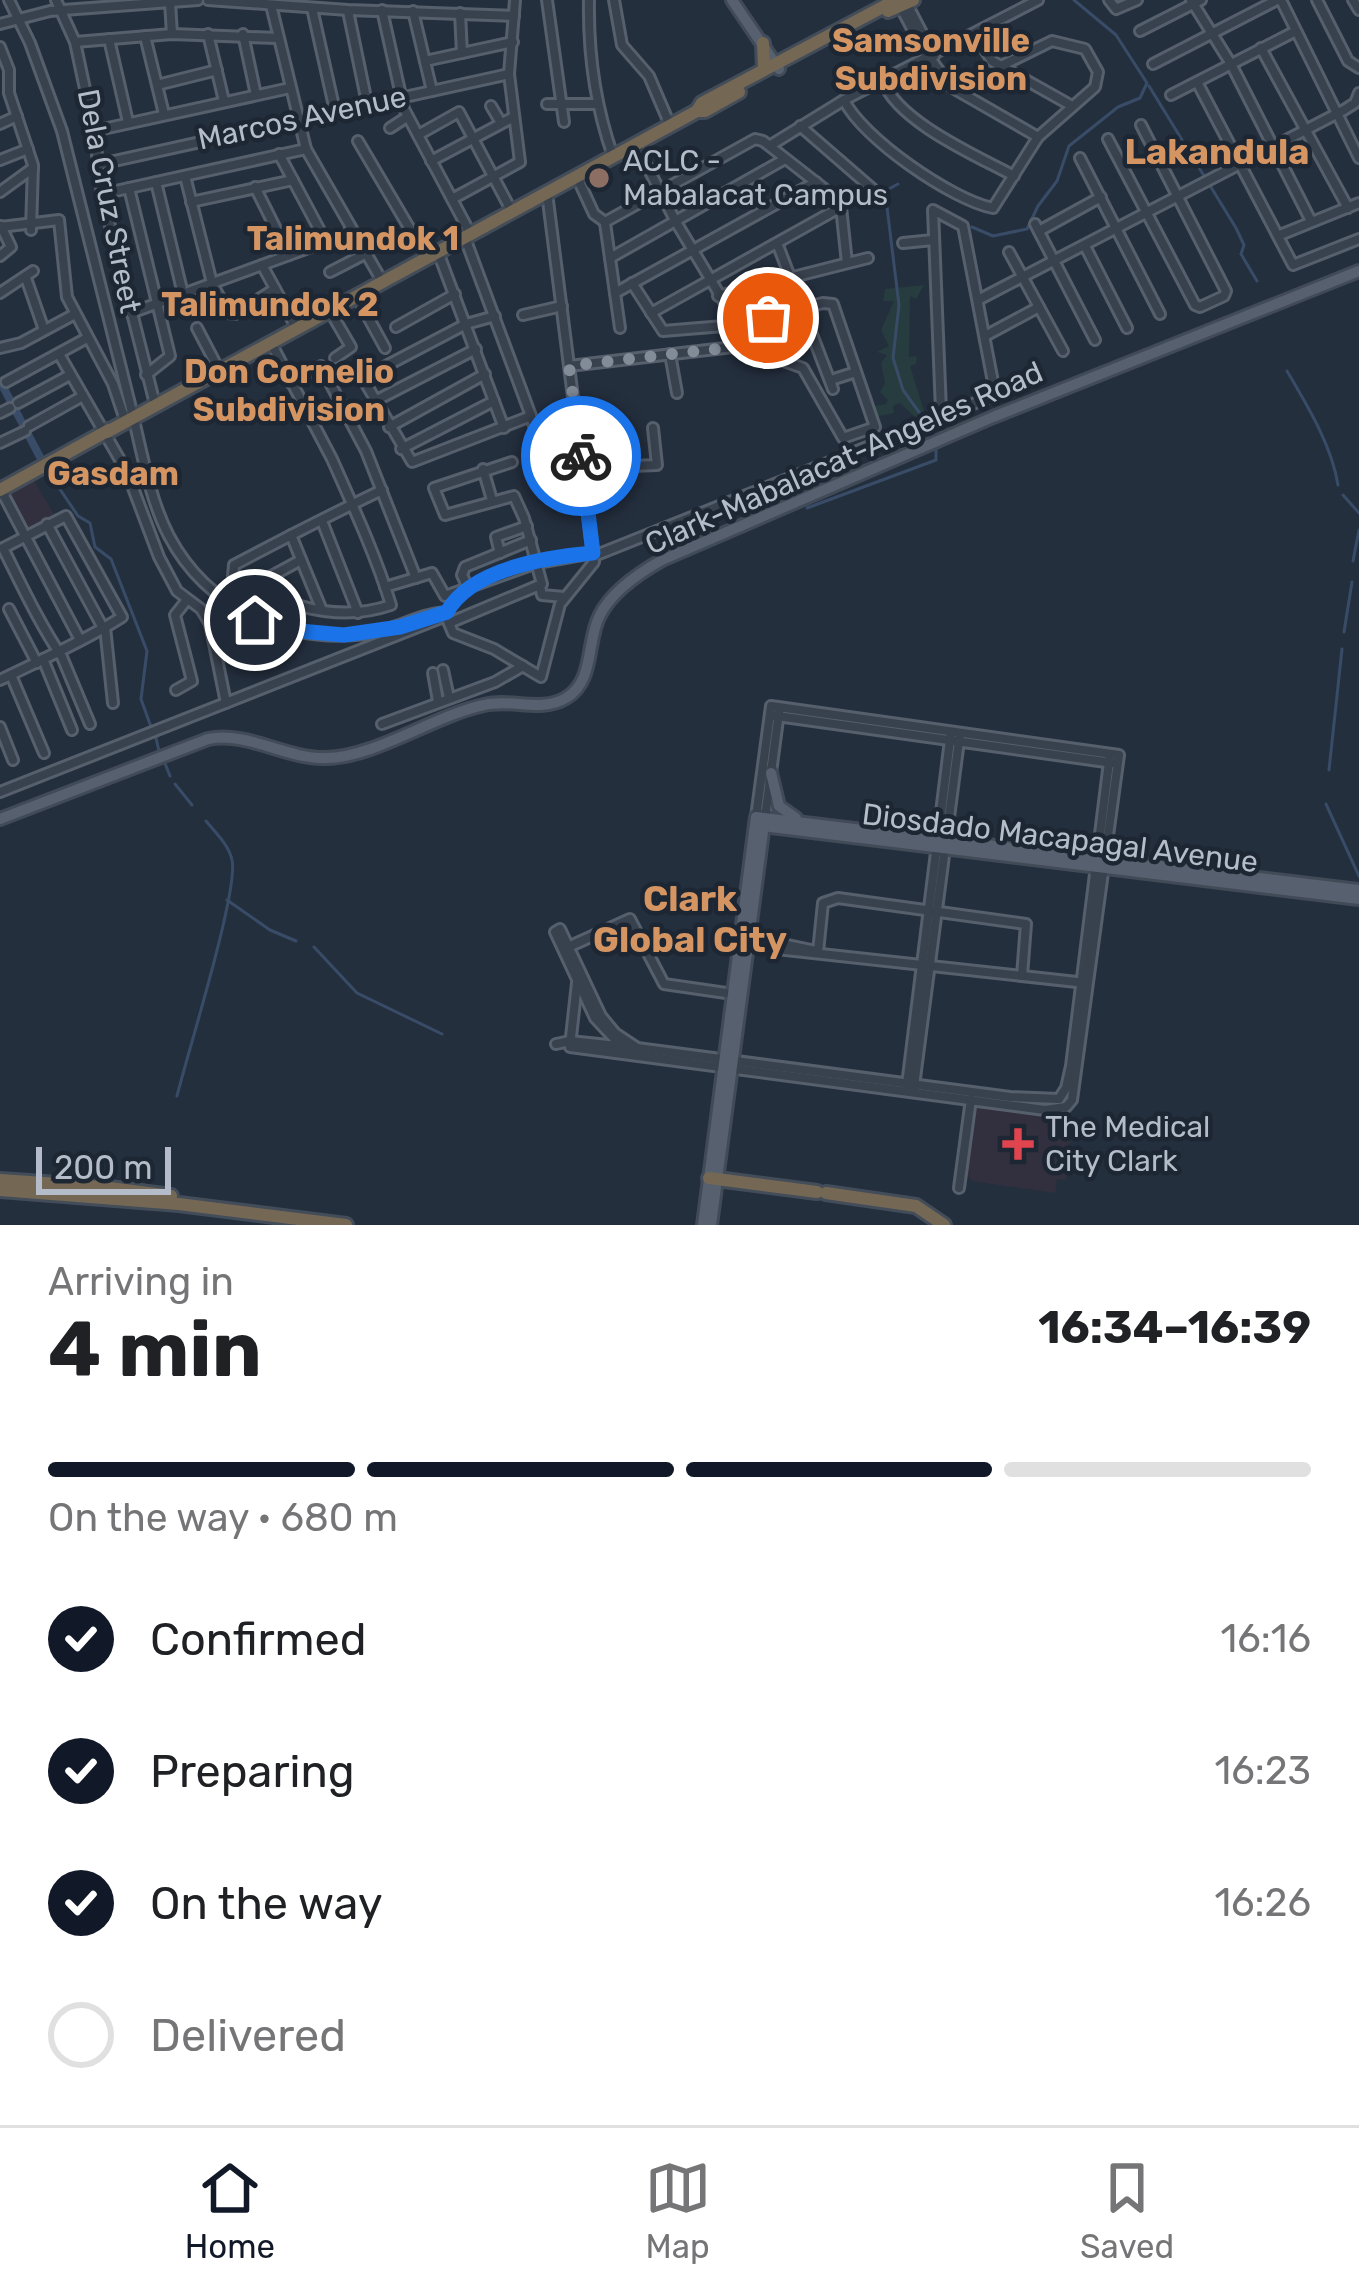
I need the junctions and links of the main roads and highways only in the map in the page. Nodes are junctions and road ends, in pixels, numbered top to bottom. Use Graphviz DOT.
graph roads {
  1 [pos="734,0"];
  2 [pos="903,2"];
  3 [pos="767,44"];
  4 [pos="779,63"];
  5 [pos="1359,271"];
  6 [pos="185,390"];
  7 [pos="131,419"];
  8 [pos="3,485"];
  9 [pos="771,773"];
  10 [pos="0,819"];
  11 [pos="760,821"];
  12 [pos="801,826"];
  13 [pos="759,856"];
  14 [pos="1359,894"];
  15 [pos="729,1065"];
  16 [pos="0,1180"];
  17 [pos="713,1180"];
  18 [pos="0,1194"];
  19 [pos="212,1208"];
  20 [pos="287,1225"];
  21 [pos="346,1225"];
  22 [pos="707,1225"];
  23 [pos="940,1225"];
  1 -- 3 [label="main road"];
  2 -- 4 [label="highway"];
  3 -- 4 [label="highway"];
  3 -- 4 [label="highway"];
  4 -- 6 [label="highway"];
  5 -- 10 [label="main road, Clark-Mabalacat-Angeles Road"];
  6 -- 7 [label="highway"];
  6 -- 7 [label="highway"];
  7 -- 8 [label="highway"];
  9 -- 12 [label="main road"];
  11 -- 12 [label="main road, Diosdado Macapagal Avenue"];
  11 -- 13 [label="main road"];
  11 -- 15 [label="main road"];
  12 -- 13 [label="main road"];
  12 -- 14 [label="main road, Diosdado Macapagal Avenue"];
  13 -- 15 [label="main road"];
  15 -- 17 [label="main road"];
  16 -- 19 [label="highway"];
  17 -- 22 [label="main road"];
  17 -- 23 [label="highway"];
  18 -- 19 [label="highway"];
  18 -- 20 [label="highway"];
  19 -- 21 [label="highway"];
}
